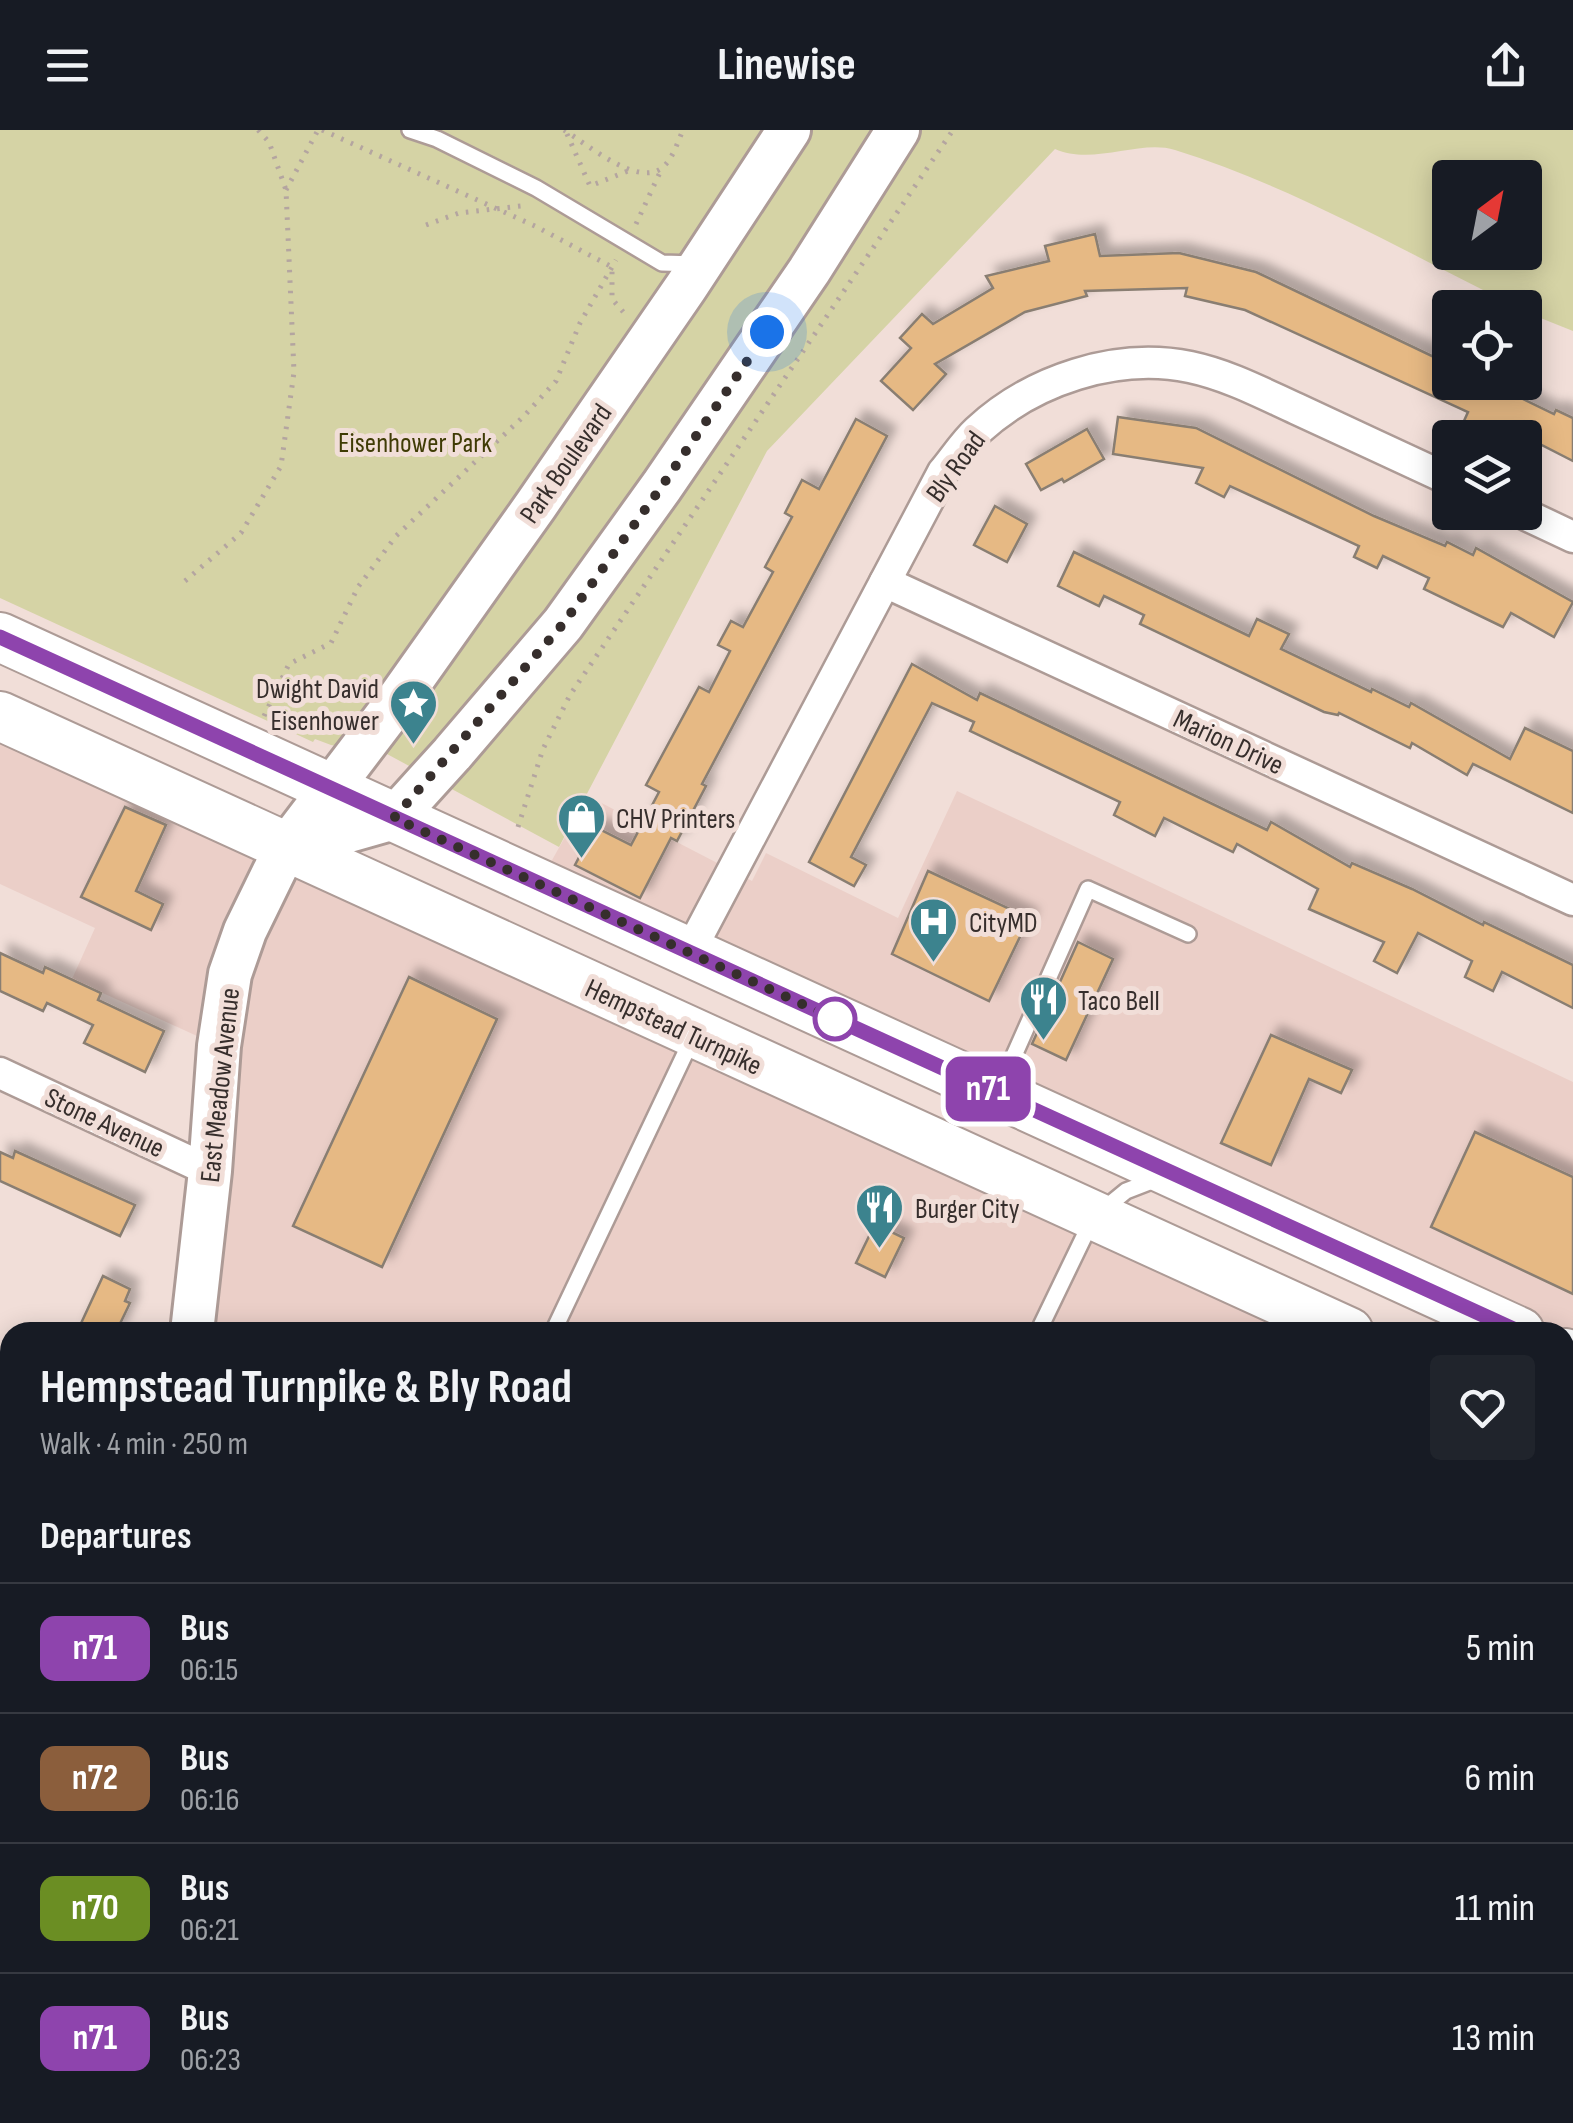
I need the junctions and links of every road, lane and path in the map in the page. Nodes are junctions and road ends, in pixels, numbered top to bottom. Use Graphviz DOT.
graph roads {
  1 [pos="258,130"];
  2 [pos="320,130"];
  3 [pos="410,130"];
  4 [pos="565,130"];
  5 [pos="683,130"];
  6 [pos="789,130"];
  7 [pos="898,130"];
  8 [pos="953,130"];
  9 [pos="662,168"];
  10 [pos="628,170"];
  11 [pos="286,190"];
  12 [pos="525,206"];
  13 [pos="496,209"];
  14 [pos="426,225"];
  15 [pos="626,241"];
  16 [pos="701,264"];
  17 [pos="612,267"];
  18 [pos="632,324"];
  19 [pos="1432,472"];
  20 [pos="1542,522"];
  21 [pos="1573,537"];
  22 [pos="185,581"];
  23 [pos="885,582"];
  24 [pos="0,636"];
  25 [pos="0,716"];
  26 [pos="260,724"];
  27 [pos="332,790"];
  28 [pos="394,818"];
  29 [pos="518,828"];
  30 [pos="285,849"];
  31 [pos="1573,900"];
  32 [pos="1188,934"];
  33 [pos="689,952"];
  34 [pos="694,1036"];
  35 [pos="0,1074"];
  36 [pos="998,1094"];
  37 [pos="210,1171"];
  38 [pos="1176,1175"];
  39 [pos="1094,1218"];
  40 [pos="193,1322"];
  41 [pos="558,1322"];
  42 [pos="1043,1322"];
  43 [pos="1327,1322"];
  44 [pos="1498,1322"];
  1 -- 11 [label="path"];
  2 -- 11 [label="path"];
  2 -- 13 [label="path"];
  3 -- 15 [label="lane"];
  4 -- 10 [label="path"];
  4 -- 10 [label="path"];
  5 -- 9 [label="path"];
  6 -- 16 [label="street, Park Boulevard"];
  7 -- 28 [label="street"];
  8 -- 29 [label="path"];
  9 -- 10 [label="path"];
  9 -- 15 [label="path"];
  11 -- 22 [label="path"];
  12 -- 13 [label="path"];
  13 -- 14 [label="path"];
  13 -- 17 [label="path"];
  15 -- 16 [label="lane"];
  15 -- 17 [label="path"];
  16 -- 27 [label="street, Park Boulevard"];
  17 -- 18 [label="path"];
  17 -- 26 [label="path"];
  19 -- 23 [label="street, Bly Road"];
  20 -- 21 [label="street"];
  23 -- 31 [label="street, Marion Drive"];
  23 -- 33 [label="street, Bly Road"];
  24 -- 27 [label="main road"];
  25 -- 30 [label="main road, Hempstead Turnpike"];
  27 -- 28 [label="main road"];
  27 -- 30 [label="street, East Meadow Avenue"];
  28 -- 30 [label="street"];
  28 -- 33 [label="main road"];
  30 -- 34 [label="main road, Hempstead Turnpike"];
  30 -- 37 [label="street, East Meadow Avenue"];
  32 -- 36 [label="lane"];
  33 -- 36 [label="main road"];
  34 -- 39 [label="main road, Hempstead Turnpike"];
  34 -- 41 [label="lane"];
  35 -- 37 [label="street, Stone Avenue"];
  36 -- 38 [label="main road"];
  37 -- 40 [label="street, East Meadow Avenue"];
  38 -- 39 [label="lane"];
  38 -- 44 [label="main road"];
  39 -- 42 [label="lane"];
  39 -- 43 [label="main road, Hempstead Turnpike"];
}
